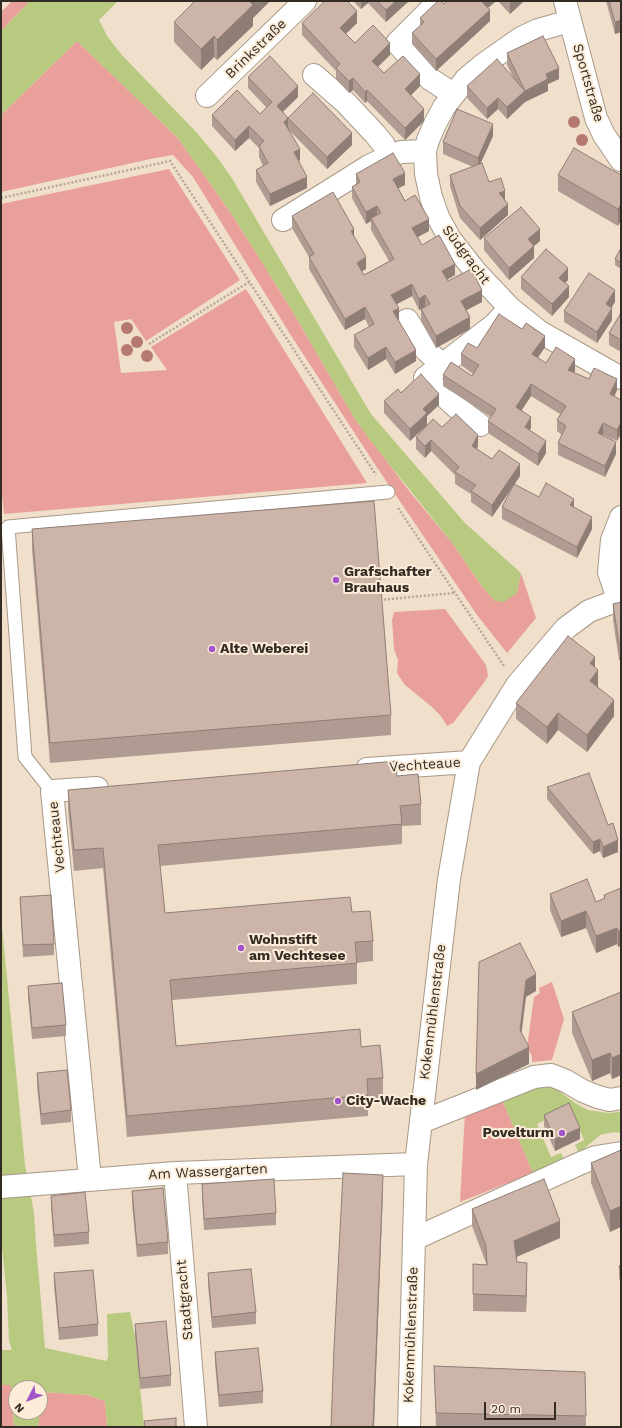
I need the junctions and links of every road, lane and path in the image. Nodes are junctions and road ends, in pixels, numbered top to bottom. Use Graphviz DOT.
graph roads {
  1 [pos="305,1"];
  2 [pos="432,8"];
  3 [pos="568,11"];
  4 [pos="314,75"];
  5 [pos="453,94"];
  6 [pos="207,96"];
  7 [pos="425,151"];
  8 [pos="388,157"];
  9 [pos="621,160"];
  10 [pos="1,198"];
  11 [pos="283,220"];
  12 [pos="510,308"];
  13 [pos="407,320"];
  14 [pos="149,344"];
  15 [pos="442,366"];
  16 [pos="621,378"];
  17 [pos="480,425"];
  18 [pos="388,492"];
  19 [pos="621,517"];
  20 [pos="454,593"];
  21 [pos="620,599"];
  22 [pos="380,600"];
  23 [pos="469,762"];
  24 [pos="351,770"];
  25 [pos="115,787"];
  26 [pos="52,791"];
  27 [pos="621,1098"];
  28 [pos="420,1122"];
  29 [pos="621,1153"];
  30 [pos="416,1164"];
  31 [pos="175,1173"];
  32 [pos="90,1179"];
  33 [pos="1,1187"];
  34 [pos="414,1239"];
  35 [pos="196,1427"];
  36 [pos="409,1427"];
  1 -- 6 [label="street, Brinkstraße"];
  2 -- 5 [label="street"];
  3 -- 5 [label="street, Südgracht"];
  3 -- 9 [label="street, Sportstraße"];
  4 -- 8 [label="street"];
  5 -- 7 [label="street, Südgracht"];
  7 -- 8 [label="street"];
  7 -- 12 [label="street, Südgracht"];
  8 -- 11 [label="street"];
  10 -- 14 [label="path"];
  12 -- 15 [label="street"];
  12 -- 16 [label="street, Südgracht"];
  13 -- 15 [label="street"];
  15 -- 17 [label="street"];
  18 -- 26 [label="lane"];
  19 -- 21 [label="street"];
  20 -- 22 [label="path"];
  21 -- 23 [label="street, Kokenmühlenstraße"];
  23 -- 24 [label="street, Vechteaue"];
  23 -- 28 [label="street, Kokenmühlenstraße"];
  25 -- 26 [label="street, Vechteaue"];
  26 -- 32 [label="street, Vechteaue"];
  27 -- 28 [label="street"];
  28 -- 30 [label="street, Kokenmühlenstraße"];
  29 -- 34 [label="street"];
  30 -- 31 [label="street, Am Wassergarten"];
  30 -- 34 [label="street, Kokenmühlenstraße"];
  31 -- 32 [label="street, Am Wassergarten"];
  31 -- 35 [label="street, Stadtgracht"];
  32 -- 33 [label="street, Am Wassergarten"];
  34 -- 36 [label="street, Kokenmühlenstraße"];
}
